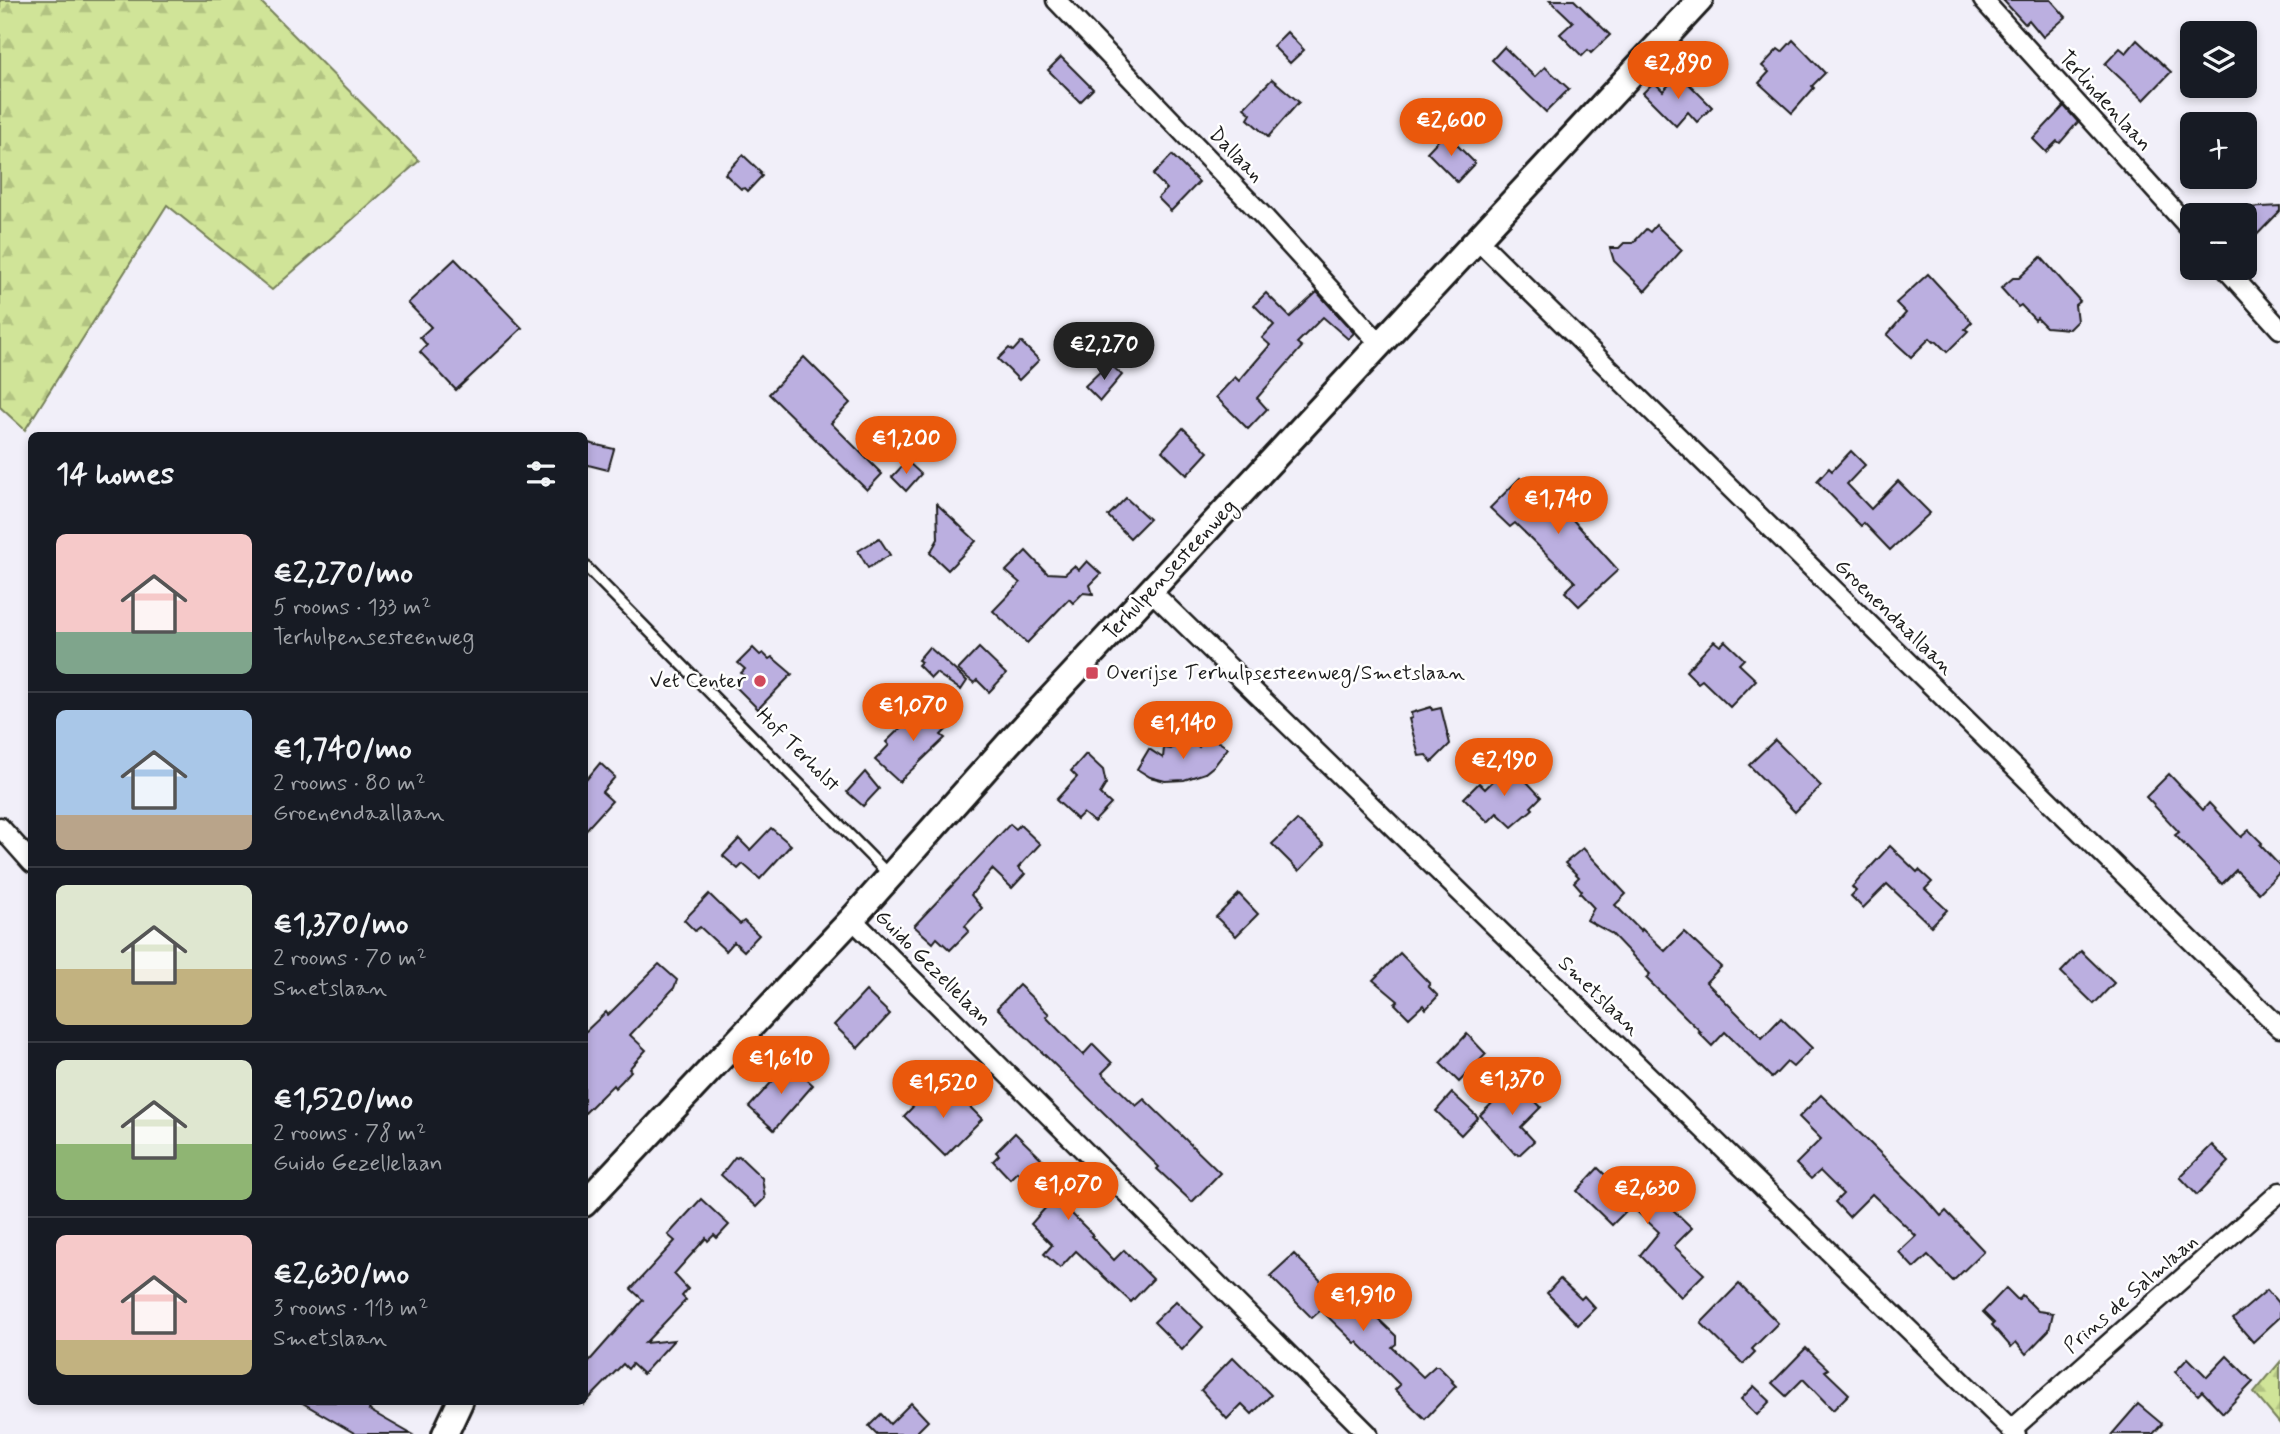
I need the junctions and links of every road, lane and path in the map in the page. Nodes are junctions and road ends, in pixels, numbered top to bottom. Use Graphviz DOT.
graph roads {
  1 [pos="1056,0"];
  2 [pos="1700,0"];
  3 [pos="1983,0"];
  4 [pos="2180,218"];
  5 [pos="1476,239"];
  6 [pos="2236,280"];
  7 [pos="2280,329"];
  8 [pos="1380,344"];
  9 [pos="588,569"];
  10 [pos="1151,591"];
  11 [pos="0,827"];
  12 [pos="28,858"];
  13 [pos="891,876"];
  14 [pos="852,919"];
  15 [pos="2280,1028"];
  16 [pos="2280,1192"];
  17 [pos="588,1200"];
  18 [pos="459,1405"];
  19 [pos="2014,1432"];
  20 [pos="445,1434"];
  21 [pos="1368,1434"];
  1 -- 8 [label="street, Dallaan"];
  2 -- 5 [label="main road, Terhulpensesteenweg"];
  3 -- 4 [label="street, Terlindenlaan"];
  5 -- 8 [label="main road, Terhulpensesteenweg"];
  5 -- 15 [label="street, Groenendaallaan"];
  6 -- 7 [label="street"];
  8 -- 10 [label="main road, Terhulpensesteenweg"];
  9 -- 13 [label="lane, Hof Terholst"];
  10 -- 13 [label="main road, Terhulpensesteenweg"];
  10 -- 19 [label="street, Smetslaan"];
  11 -- 12 [label="street"];
  13 -- 14 [label="main road, Terhulpensesteenweg"];
  14 -- 17 [label="main road, Terhulpensesteenweg"];
  14 -- 21 [label="street, Guido Gezellelaan"];
  16 -- 19 [label="street, Prins de Salmlaan"];
  18 -- 20 [label="main road"];
}
